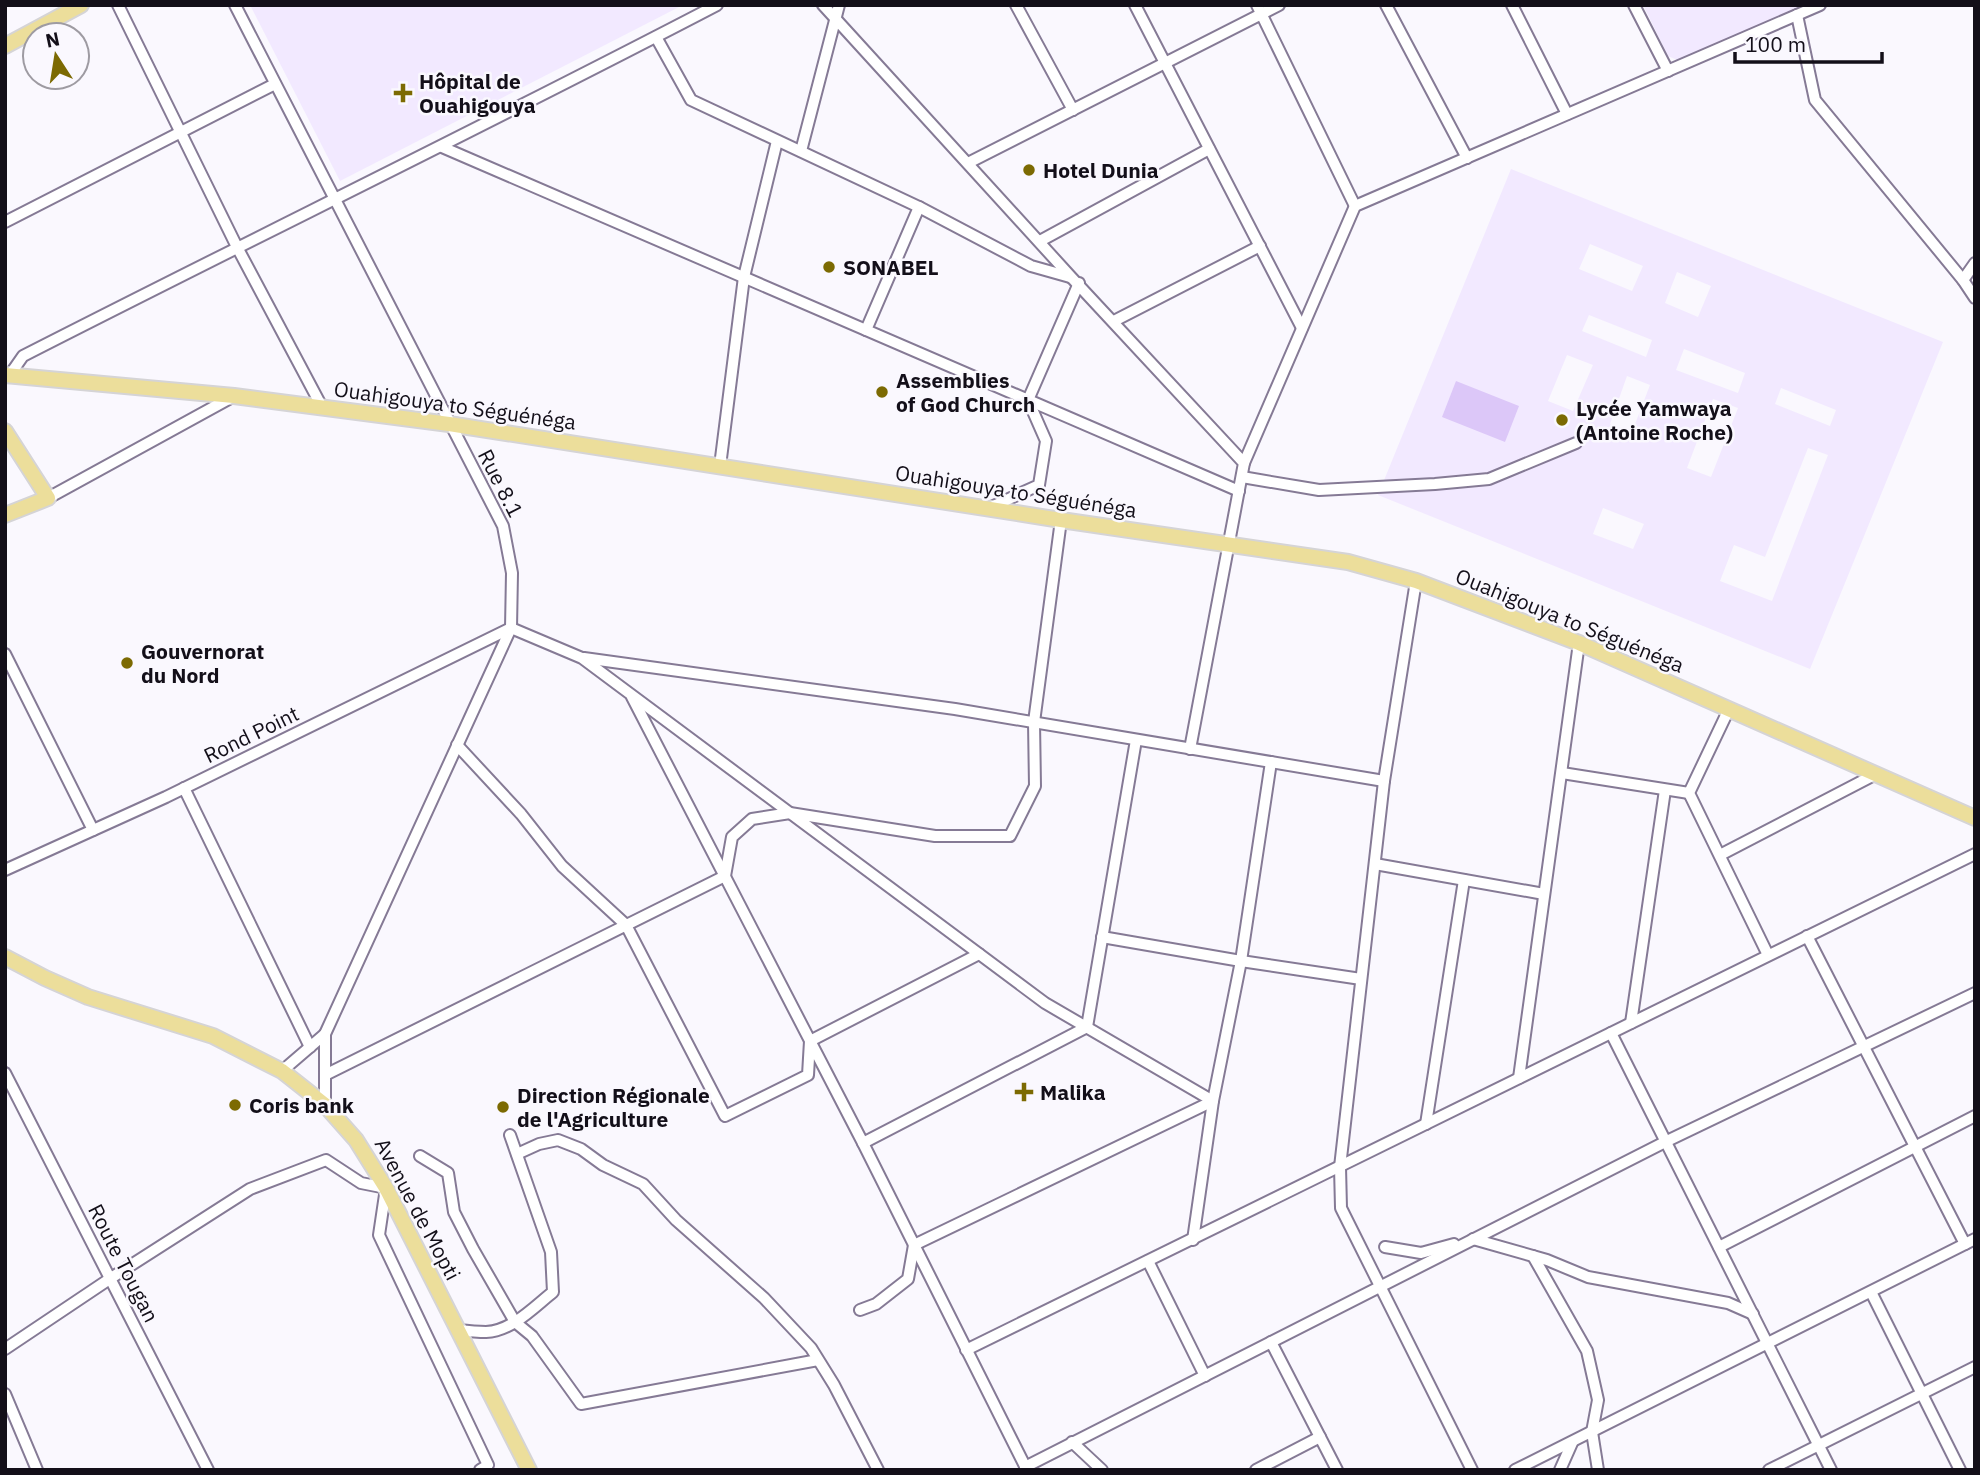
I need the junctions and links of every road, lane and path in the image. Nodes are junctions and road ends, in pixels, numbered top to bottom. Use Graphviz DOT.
graph roads {
  1 [pos="81,5"];
  2 [pos="118,5"];
  3 [pos="235,5"];
  4 [pos="717,5"];
  5 [pos="822,5"];
  6 [pos="839,5"];
  7 [pos="1016,5"];
  8 [pos="1135,5"];
  9 [pos="1279,5"];
  10 [pos="1386,5"];
  11 [pos="1512,5"];
  12 [pos="1634,5"];
  13 [pos="1820,5"];
  14 [pos="1259,10"];
  15 [pos="1797,15"];
  16 [pos="835,19"];
  17 [pos="656,37"];
  18 [pos="5,46"];
  19 [pos="1165,64"];
  20 [pos="1668,71"];
  21 [pos="275,84"];
  22 [pos="1073,110"];
  23 [pos="1567,114"];
  24 [pos="180,133"];
  25 [pos="778,141"];
  26 [pos="442,146"];
  27 [pos="1209,149"];
  28 [pos="801,152"];
  29 [pos="1467,158"];
  30 [pos="968,163"];
  31 [pos="334,198"];
  32 [pos="1355,206"];
  33 [pos="919,208"];
  34 [pos="5,222"];
  35 [pos="1040,241"];
  36 [pos="1260,246"];
  37 [pos="237,247"];
  38 [pos="1975,263"];
  39 [pos="744,277"];
  40 [pos="1075,280"];
  41 [pos="1963,280"];
  42 [pos="1975,298"];
  43 [pos="1114,321"];
  44 [pos="1302,328"];
  45 [pos="866,330"];
  46 [pos="7,376"];
  47 [pos="234,396"];
  48 [pos="1028,400"];
  49 [pos="322,407"];
  50 [pos="449,424"];
  51 [pos="5,431"];
  52 [pos="1576,443"];
  53 [pos="1244,463"];
  54 [pos="720,466"];
  55 [pos="1242,477"];
  56 [pos="1239,491"];
  57 [pos="48,498"];
  58 [pos="989,508"];
  59 [pos="5,515"];
  60 [pos="1061,520"];
  61 [pos="1228,546"];
  62 [pos="1416,581"];
  63 [pos="511,628"];
  64 [pos="1579,643"];
  65 [pos="5,654"];
  66 [pos="582,658"];
  67 [pos="631,695"];
  68 [pos="1729,709"];
  69 [pos="1034,722"];
  70 [pos="1136,740"];
  71 [pos="457,745"];
  72 [pos="1190,749"];
  73 [pos="1270,762"];
  74 [pos="1562,774"];
  75 [pos="1876,774"];
  76 [pos="1384,781"];
  77 [pos="184,788"];
  78 [pos="1665,790"];
  79 [pos="1689,793"];
  80 [pos="790,813"];
  81 [pos="1975,818"];
  82 [pos="93,830"];
  83 [pos="1720,855"];
  84 [pos="1972,860"];
  85 [pos="1375,864"];
  86 [pos="5,870"];
  87 [pos="725,876"];
  88 [pos="1464,880"];
  89 [pos="1544,894"];
  90 [pos="626,925"];
  91 [pos="1807,936"];
  92 [pos="1102,937"];
  93 [pos="979,954"];
  94 [pos="1768,955"];
  95 [pos="5,957"];
  96 [pos="1241,961"];
  97 [pos="1361,979"];
  98 [pos="1975,993"];
  99 [pos="1631,1023"];
  100 [pos="1087,1027"];
  101 [pos="1611,1033"];
  102 [pos="325,1034"];
  103 [pos="810,1041"];
  104 [pos="310,1047"];
  105 [pos="1864,1047"];
  106 [pos="282,1071"];
  107 [pos="5,1073"];
  108 [pos="325,1075"];
  109 [pos="1519,1078"];
  110 [pos="1213,1101"];
  111 [pos="325,1105"];
  112 [pos="1975,1116"];
  113 [pos="1426,1124"];
  114 [pos="510,1135"];
  115 [pos="1667,1141"];
  116 [pos="863,1143"];
  117 [pos="1915,1147"];
  118 [pos="517,1154"];
  119 [pos="420,1156"];
  120 [pos="1340,1167"];
  121 [pos="386,1188"];
  122 [pos="1476,1238"];
  123 [pos="1193,1240"];
  124 [pos="1970,1241"];
  125 [pos="914,1245"];
  126 [pos="1385,1247"];
  127 [pos="1719,1247"];
  128 [pos="1533,1256"];
  129 [pos="1148,1261"];
  130 [pos="111,1278"];
  131 [pos="1381,1286"];
  132 [pos="1871,1292"];
  133 [pos="860,1310"];
  134 [pos="1753,1314"];
  135 [pos="515,1322"];
  136 [pos="458,1330"];
  137 [pos="1271,1342"];
  138 [pos="1768,1344"];
  139 [pos="5,1349"];
  140 [pos="967,1350"];
  141 [pos="818,1360"];
  142 [pos="1975,1367"];
  143 [pos="1205,1376"];
  144 [pos="1922,1393"];
  145 [pos="5,1394"];
  146 [pos="1592,1432"];
  147 [pos="1320,1437"];
  148 [pos="1072,1442"];
  149 [pos="1572,1443"];
  150 [pos="1818,1444"];
  151 [pos="33,1468"];
  152 [pos="1026,1468"];
  153 [pos="208,1470"];
  154 [pos="480,1470"];
  155 [pos="529,1470"];
  156 [pos="878,1470"];
  157 [pos="1102,1470"];
  158 [pos="1256,1470"];
  159 [pos="1337,1470"];
  160 [pos="1472,1470"];
  161 [pos="1515,1470"];
  162 [pos="1560,1470"];
  163 [pos="1598,1470"];
  164 [pos="1769,1470"];
  165 [pos="1831,1470"];
  166 [pos="1960,1470"];
  1 -- 18 [label="main road"];
  2 -- 24 [label="street"];
  3 -- 21 [label="street, Rue 8.1"];
  4 -- 17 [label="street"];
  5 -- 16 [label="street"];
  6 -- 16 [label="street"];
  7 -- 22 [label="street"];
  8 -- 19 [label="street"];
  9 -- 14 [label="street"];
  10 -- 29 [label="street"];
  11 -- 23 [label="street"];
  12 -- 20 [label="street"];
  13 -- 15 [label="street"];
  14 -- 19 [label="street"];
  14 -- 32 [label="street"];
  15 -- 20 [label="street"];
  15 -- 41 [label="street"];
  16 -- 28 [label="street"];
  16 -- 30 [label="street"];
  17 -- 25 [label="street"];
  17 -- 26 [label="street"];
  19 -- 22 [label="street"];
  19 -- 27 [label="street"];
  20 -- 23 [label="street"];
  21 -- 24 [label="street"];
  21 -- 31 [label="street, Rue 8.1"];
  22 -- 30 [label="street"];
  23 -- 29 [label="street"];
  24 -- 34 [label="street"];
  24 -- 37 [label="street"];
  25 -- 28 [label="street"];
  25 -- 39 [label="street"];
  26 -- 31 [label="street"];
  26 -- 39 [label="street"];
  27 -- 35 [label="street"];
  27 -- 36 [label="street"];
  28 -- 33 [label="street"];
  29 -- 32 [label="street"];
  30 -- 35 [label="street"];
  31 -- 37 [label="street"];
  31 -- 50 [label="street, Rue 8.1"];
  32 -- 44 [label="street"];
  33 -- 40 [label="street"];
  33 -- 45 [label="street"];
  35 -- 40 [label="street"];
  36 -- 43 [label="street"];
  36 -- 44 [label="street"];
  37 -- 46 [label="street"];
  37 -- 49 [label="street"];
  38 -- 41 [label="street"];
  39 -- 45 [label="street"];
  39 -- 54 [label="street"];
  40 -- 43 [label="street"];
  40 -- 48 [label="street"];
  41 -- 42 [label="street"];
  43 -- 53 [label="street"];
  44 -- 53 [label="street"];
  45 -- 48 [label="street"];
  46 -- 47 [label="main road, Ouahigouya to Séguénéga"];
  47 -- 49 [label="main road, Ouahigouya to Séguénéga"];
  47 -- 57 [label="street"];
  48 -- 56 [label="street"];
  48 -- 58 [label="street"];
  49 -- 50 [label="main road, Ouahigouya to Séguénéga"];
  50 -- 54 [label="main road, Ouahigouya to Séguénéga"];
  50 -- 63 [label="street, Rue 8.1"];
  51 -- 57 [label="main road"];
  52 -- 55 [label="street"];
  53 -- 55 [label="street"];
  54 -- 58 [label="main road, Ouahigouya to Séguénéga"];
  55 -- 56 [label="street"];
  56 -- 61 [label="street"];
  57 -- 59 [label="main road"];
  58 -- 60 [label="main road, Ouahigouya to Séguénéga"];
  60 -- 61 [label="main road, Ouahigouya to Séguénéga"];
  60 -- 69 [label="street"];
  61 -- 62 [label="main road, Ouahigouya to Séguénéga"];
  61 -- 72 [label="street"];
  62 -- 64 [label="main road, Ouahigouya to Séguénéga"];
  62 -- 76 [label="street"];
  63 -- 66 [label="street"];
  63 -- 71 [label="street, Rue 8.1"];
  63 -- 77 [label="street, Rond Point"];
  64 -- 68 [label="main road, Ouahigouya to Séguénéga"];
  64 -- 74 [label="street"];
  65 -- 82 [label="street"];
  66 -- 67 [label="street"];
  66 -- 69 [label="street"];
  67 -- 80 [label="street"];
  67 -- 87 [label="street"];
  68 -- 75 [label="main road, Ouahigouya to Séguénéga"];
  68 -- 79 [label="street"];
  69 -- 70 [label="street"];
  69 -- 80 [label="street"];
  70 -- 72 [label="street"];
  70 -- 92 [label="street"];
  71 -- 90 [label="street"];
  71 -- 102 [label="street, Rue 8.1"];
  72 -- 73 [label="street"];
  73 -- 76 [label="street"];
  73 -- 96 [label="street"];
  74 -- 78 [label="street"];
  74 -- 89 [label="street"];
  75 -- 81 [label="main road, Ouahigouya to Séguénéga"];
  75 -- 83 [label="street"];
  76 -- 85 [label="street"];
  77 -- 82 [label="street, Rond Point"];
  77 -- 104 [label="street"];
  78 -- 79 [label="street"];
  78 -- 99 [label="street"];
  79 -- 83 [label="street"];
  80 -- 87 [label="street"];
  80 -- 93 [label="street"];
  82 -- 86 [label="street, Rond Point"];
  83 -- 94 [label="street"];
  84 -- 91 [label="street"];
  85 -- 88 [label="street"];
  85 -- 97 [label="street"];
  87 -- 90 [label="street"];
  87 -- 103 [label="street"];
  88 -- 89 [label="street"];
  88 -- 113 [label="street"];
  89 -- 109 [label="street"];
  90 -- 103 [label="street"];
  90 -- 108 [label="street"];
  91 -- 94 [label="street"];
  91 -- 105 [label="street"];
  92 -- 96 [label="street"];
  92 -- 100 [label="street"];
  93 -- 100 [label="street"];
  93 -- 103 [label="street"];
  94 -- 99 [label="street"];
  95 -- 106 [label="main road, Avenue de Mopti"];
  96 -- 97 [label="street"];
  96 -- 110 [label="street"];
  97 -- 120 [label="street"];
  98 -- 105 [label="street"];
  99 -- 101 [label="street"];
  100 -- 110 [label="street"];
  100 -- 116 [label="street"];
  101 -- 109 [label="street"];
  101 -- 115 [label="street"];
  102 -- 104 [label="street, Rue 8.1"];
  102 -- 108 [label="street, Rue 8.1"];
  103 -- 116 [label="street"];
  104 -- 106 [label="street, Rue 8.1"];
  105 -- 115 [label="street"];
  105 -- 117 [label="street"];
  106 -- 111 [label="main road, Avenue de Mopti"];
  107 -- 130 [label="street, Route Tougan"];
  108 -- 111 [label="street, Rue 8.1"];
  109 -- 113 [label="street"];
  110 -- 123 [label="street"];
  110 -- 125 [label="street"];
  111 -- 121 [label="main road, Avenue de Mopti"];
  112 -- 117 [label="street"];
  113 -- 120 [label="street"];
  114 -- 118 [label="street"];
  115 -- 122 [label="street"];
  115 -- 127 [label="street"];
  116 -- 125 [label="street"];
  117 -- 124 [label="street"];
  117 -- 127 [label="street"];
  118 -- 135 [label="street"];
  118 -- 141 [label="street"];
  119 -- 135 [label="street"];
  120 -- 123 [label="street"];
  120 -- 131 [label="street"];
  121 -- 130 [label="street"];
  121 -- 136 [label="main road, Avenue de Mopti"];
  121 -- 154 [label="street"];
  122 -- 126 [label="street"];
  122 -- 128 [label="street"];
  122 -- 131 [label="street"];
  123 -- 129 [label="street"];
  124 -- 132 [label="street"];
  125 -- 133 [label="street"];
  125 -- 140 [label="street"];
  127 -- 134 [label="street"];
  128 -- 134 [label="street"];
  128 -- 146 [label="street"];
  129 -- 140 [label="street"];
  129 -- 143 [label="street"];
  130 -- 139 [label="street"];
  130 -- 153 [label="street, Route Tougan"];
  131 -- 137 [label="street"];
  131 -- 160 [label="street"];
  132 -- 138 [label="street"];
  132 -- 144 [label="street"];
  134 -- 138 [label="street"];
  135 -- 136 [label="street"];
  135 -- 141 [label="street"];
  136 -- 155 [label="main road, Avenue de Mopti"];
  137 -- 143 [label="street"];
  137 -- 147 [label="street"];
  138 -- 146 [label="street"];
  138 -- 150 [label="street"];
  140 -- 152 [label="street"];
  141 -- 156 [label="street"];
  142 -- 144 [label="street"];
  143 -- 148 [label="street"];
  144 -- 150 [label="street"];
  144 -- 166 [label="street"];
  145 -- 151 [label="street"];
  146 -- 149 [label="street"];
  146 -- 163 [label="street"];
  147 -- 158 [label="street"];
  147 -- 159 [label="street"];
  148 -- 152 [label="street"];
  148 -- 157 [label="street"];
  149 -- 161 [label="street"];
  149 -- 162 [label="street"];
  150 -- 164 [label="street"];
  150 -- 165 [label="street"];
}
